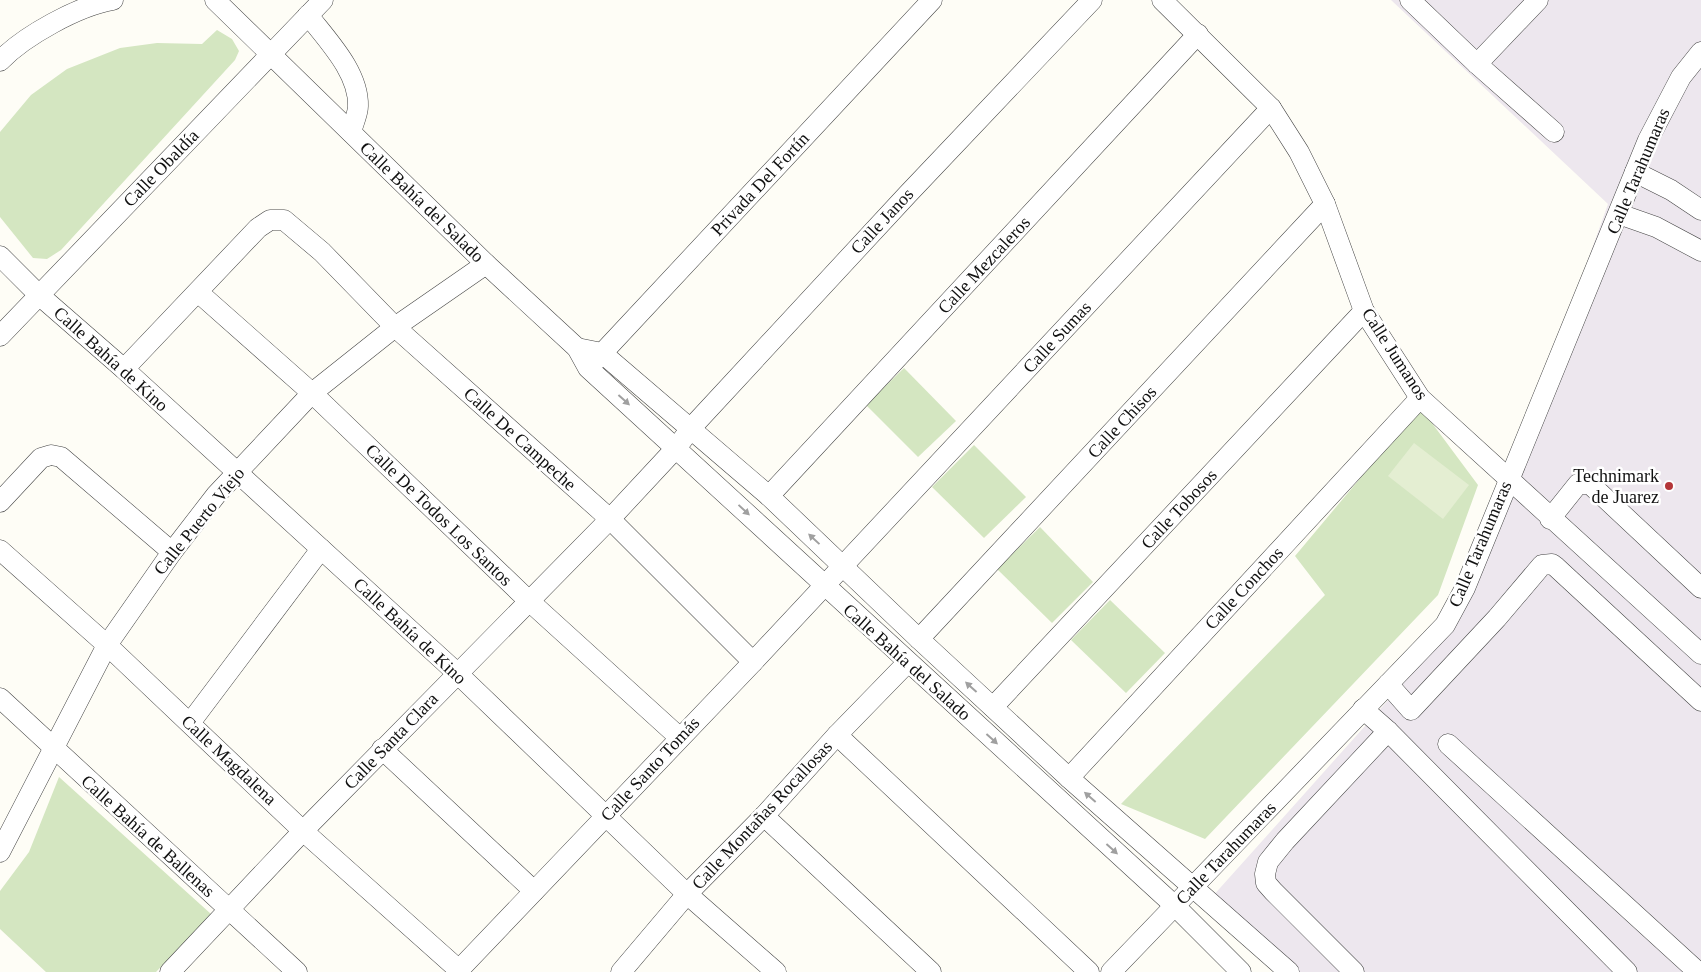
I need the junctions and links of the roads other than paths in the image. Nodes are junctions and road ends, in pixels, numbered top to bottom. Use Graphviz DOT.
graph roads {
  1 [pos="113,0"];
  2 [pos="323,0"];
  3 [pos="932,0"];
  4 [pos="1092,0"];
  5 [pos="1162,0"];
  6 [pos="1410,0"];
  7 [pos="1538,0"];
  8 [pos="223,3"];
  9 [pos="308,15"];
  10 [pos="1198,34"];
  11 [pos="1701,52"];
  12 [pos="269,54"];
  13 [pos="0,61"];
  14 [pos="1477,64"];
  15 [pos="1271,108"];
  16 [pos="351,132"];
  17 [pos="1554,132"];
  18 [pos="1635,172"];
  19 [pos="1325,204"];
  20 [pos="1701,210"];
  21 [pos="1619,214"];
  22 [pos="1701,251"];
  23 [pos="0,256"];
  24 [pos="486,264"];
  25 [pos="199,293"];
  26 [pos="39,295"];
  27 [pos="1364,311"];
  28 [pos="396,327"];
  29 [pos="0,336"];
  30 [pos="577,348"];
  31 [pos="602,353"];
  32 [pos="588,368"];
  33 [pos="124,369"];
  34 [pos="312,393"];
  35 [pos="1420,398"];
  36 [pos="691,428"];
  37 [pos="677,447"];
  38 [pos="236,472"];
  39 [pos="1507,480"];
  40 [pos="769,496"];
  41 [pos="0,502"];
  42 [pos="610,519"];
  43 [pos="1550,519"];
  44 [pos="321,548"];
  45 [pos="0,550"];
  46 [pos="172,552"];
  47 [pos="843,566"];
  48 [pos="823,585"];
  49 [pos="1701,588"];
  50 [pos="528,600"];
  51 [pos="919,639"];
  52 [pos="107,645"];
  53 [pos="1701,654"];
  54 [pos="753,662"];
  55 [pos="908,662"];
  56 [pos="457,673"];
  57 [pos="1388,684"];
  58 [pos="0,698"];
  59 [pos="1701,701"];
  60 [pos="993,707"];
  61 [pos="1363,709"];
  62 [pos="190,724"];
  63 [pos="1388,732"];
  64 [pos="837,735"];
  65 [pos="679,737"];
  66 [pos="1448,744"];
  67 [pos="53,748"];
  68 [pos="382,749"];
  69 [pos="1069,778"];
  70 [pos="764,816"];
  71 [pos="606,817"];
  72 [pos="303,831"];
  73 [pos="0,851"];
  74 [pos="1193,886"];
  75 [pos="534,891"];
  76 [pos="687,894"];
  77 [pos="1175,906"];
  78 [pos="230,910"];
  79 [pos="771,970"];
  80 [pos="458,971"];
  81 [pos="170,972"];
  82 [pos="297,972"];
  83 [pos="621,972"];
  84 [pos="931,972"];
  85 [pos="1089,972"];
  86 [pos="1111,972"];
  87 [pos="1241,972"];
  88 [pos="1289,972"];
  89 [pos="1354,972"];
  90 [pos="1627,972"];
  91 [pos="1698,972"];
  1 -- 13 [label="street"];
  2 -- 9 [label="street, Calle Obaldía"];
  3 -- 31 [label="street, Privada Del Fortín"];
  4 -- 36 [label="street, Calle Janos"];
  5 -- 10 [label="street, Calle Jumanos"];
  6 -- 14 [label="street"];
  7 -- 14 [label="street"];
  8 -- 12 [label="street, Calle Bahía del Salado"];
  9 -- 12 [label="street, Calle Obaldía"];
  9 -- 16 [label="street"];
  10 -- 15 [label="street, Calle Jumanos"];
  10 -- 40 [label="street, Calle Mezcaleros"];
  11 -- 18 [label="street, Calle Tarahumaras"];
  12 -- 16 [label="street, Calle Bahía del Salado"];
  12 -- 26 [label="street, Calle Obaldía"];
  14 -- 17 [label="street"];
  15 -- 19 [label="street, Calle Jumanos"];
  15 -- 47 [label="street, Calle Sumas"];
  16 -- 24 [label="street, Calle Bahía del Salado"];
  18 -- 20 [label="street"];
  18 -- 21 [label="street, Calle Tarahumaras"];
  19 -- 27 [label="street, Calle Jumanos"];
  19 -- 51 [label="street, Calle Chisos"];
  21 -- 22 [label="street"];
  21 -- 39 [label="street, Calle Tarahumaras"];
  23 -- 26 [label="street, Calle Bahía de Kino"];
  24 -- 28 [label="street, Calle Puerto Viejo"];
  24 -- 30 [label="street, Calle Bahía del Salado"];
  25 -- 28 [label="street, Calle De Campeche"];
  25 -- 33 [label="street"];
  25 -- 34 [label="street, Calle De Todos Los Santos"];
  26 -- 29 [label="street, Calle Obaldía"];
  26 -- 33 [label="street, Calle Bahía de Kino"];
  27 -- 35 [label="street, Calle Jumanos"];
  27 -- 60 [label="street, Calle Tobosos"];
  28 -- 34 [label="street, Calle Puerto Viejo"];
  28 -- 42 [label="street, Calle De Campeche"];
  30 -- 31 [label="street, Calle Bahía del Salado"];
  30 -- 32 [label="street, Calle Bahía del Salado"];
  31 -- 32 [label="street, Privada Del Fortín"];
  31 -- 36 [label="street, Calle Bahía del Salado"];
  32 -- 37 [label="street, Calle Bahía del Salado, one-way"];
  33 -- 38 [label="street, Calle Bahía de Kino"];
  34 -- 38 [label="street, Calle Puerto Viejo"];
  34 -- 50 [label="street, Calle De Todos Los Santos"];
  35 -- 39 [label="street, Calle Jumanos"];
  35 -- 69 [label="street, Calle Conchos"];
  36 -- 37 [label="street, Calle Janos"];
  36 -- 40 [label="street, Calle Bahía del Salado"];
  37 -- 42 [label="street, Calle Santa Clara"];
  37 -- 48 [label="street, Calle Bahía del Salado, one-way"];
  38 -- 44 [label="street, Calle Bahía de Kino"];
  38 -- 46 [label="street, Calle Puerto Viejo"];
  39 -- 43 [label="street, Calle Jumanos"];
  39 -- 57 [label="street, Calle Tarahumaras"];
  47 -- 40 [label="street, Calle Bahía del Salado, one-way"];
  41 -- 46 [label="street"];
  42 -- 50 [label="street, Calle Santa Clara"];
  42 -- 54 [label="street, Calle De Campeche"];
  43 -- 49 [label="street"];
  43 -- 53 [label="street, Calle Jumanos"];
  44 -- 56 [label="street, Calle Bahía de Kino"];
  44 -- 62 [label="street"];
  45 -- 52 [label="street, Calle Magdalena"];
  46 -- 52 [label="street, Calle Puerto Viejo"];
  47 -- 48 [label="street, Calle Santo Tomás"];
  47 -- 51 [label="street, Calle Bahía del Salado"];
  48 -- 54 [label="street, Calle Santo Tomás"];
  48 -- 55 [label="street, Calle Bahía del Salado"];
  50 -- 56 [label="street, Calle Santa Clara"];
  50 -- 65 [label="street, Calle De Todos Los Santos"];
  60 -- 51 [label="street, Calle Bahía del Salado, one-way"];
  52 -- 62 [label="street, Calle Magdalena"];
  52 -- 67 [label="street, Calle Puerto Viejo"];
  54 -- 65 [label="street, Calle Santo Tomás"];
  55 -- 64 [label="street, Calle Montañas Rocallosas"];
  55 -- 77 [label="street, Calle Bahía del Salado, one-way"];
  56 -- 68 [label="street, Calle Santa Clara"];
  56 -- 71 [label="street, Calle Bahía de Kino"];
  57 -- 59 [label="street"];
  57 -- 61 [label="street, Calle Tarahumaras"];
  58 -- 67 [label="street, Calle Bahía de Ballenas"];
  60 -- 69 [label="street, Calle Bahía del Salado"];
  61 -- 63 [label="street"];
  61 -- 74 [label="street, Calle Tarahumaras"];
  62 -- 72 [label="street, Calle Magdalena"];
  63 -- 89 [label="street"];
  63 -- 90 [label="street"];
  64 -- 70 [label="street, Calle Montañas Rocallosas"];
  64 -- 85 [label="street"];
  65 -- 71 [label="street, Calle Santo Tomás"];
  66 -- 91 [label="street"];
  67 -- 73 [label="street, Calle Puerto Viejo"];
  67 -- 78 [label="street, Calle Bahía de Ballenas"];
  68 -- 72 [label="street, Calle Santa Clara"];
  68 -- 75 [label="street"];
  74 -- 69 [label="street, Calle Bahía del Salado, one-way"];
  70 -- 76 [label="street, Calle Montañas Rocallosas"];
  70 -- 84 [label="street"];
  71 -- 75 [label="street, Calle Santo Tomás"];
  71 -- 76 [label="street, Calle Bahía de Kino"];
  72 -- 78 [label="street, Calle Santa Clara"];
  72 -- 80 [label="street, Calle Magdalena"];
  74 -- 77 [label="street, Calle Tarahumaras"];
  74 -- 88 [label="street, Calle Bahía del Salado"];
  75 -- 80 [label="street, Calle Santo Tomás"];
  76 -- 79 [label="street, Calle Bahía de Kino"];
  76 -- 83 [label="street, Calle Montañas Rocallosas"];
  77 -- 86 [label="street, Calle Tarahumaras"];
  77 -- 87 [label="street, Calle Bahía del Salado"];
  78 -- 81 [label="street, Calle Santa Clara"];
  78 -- 82 [label="street, Calle Bahía de Ballenas"];
}
